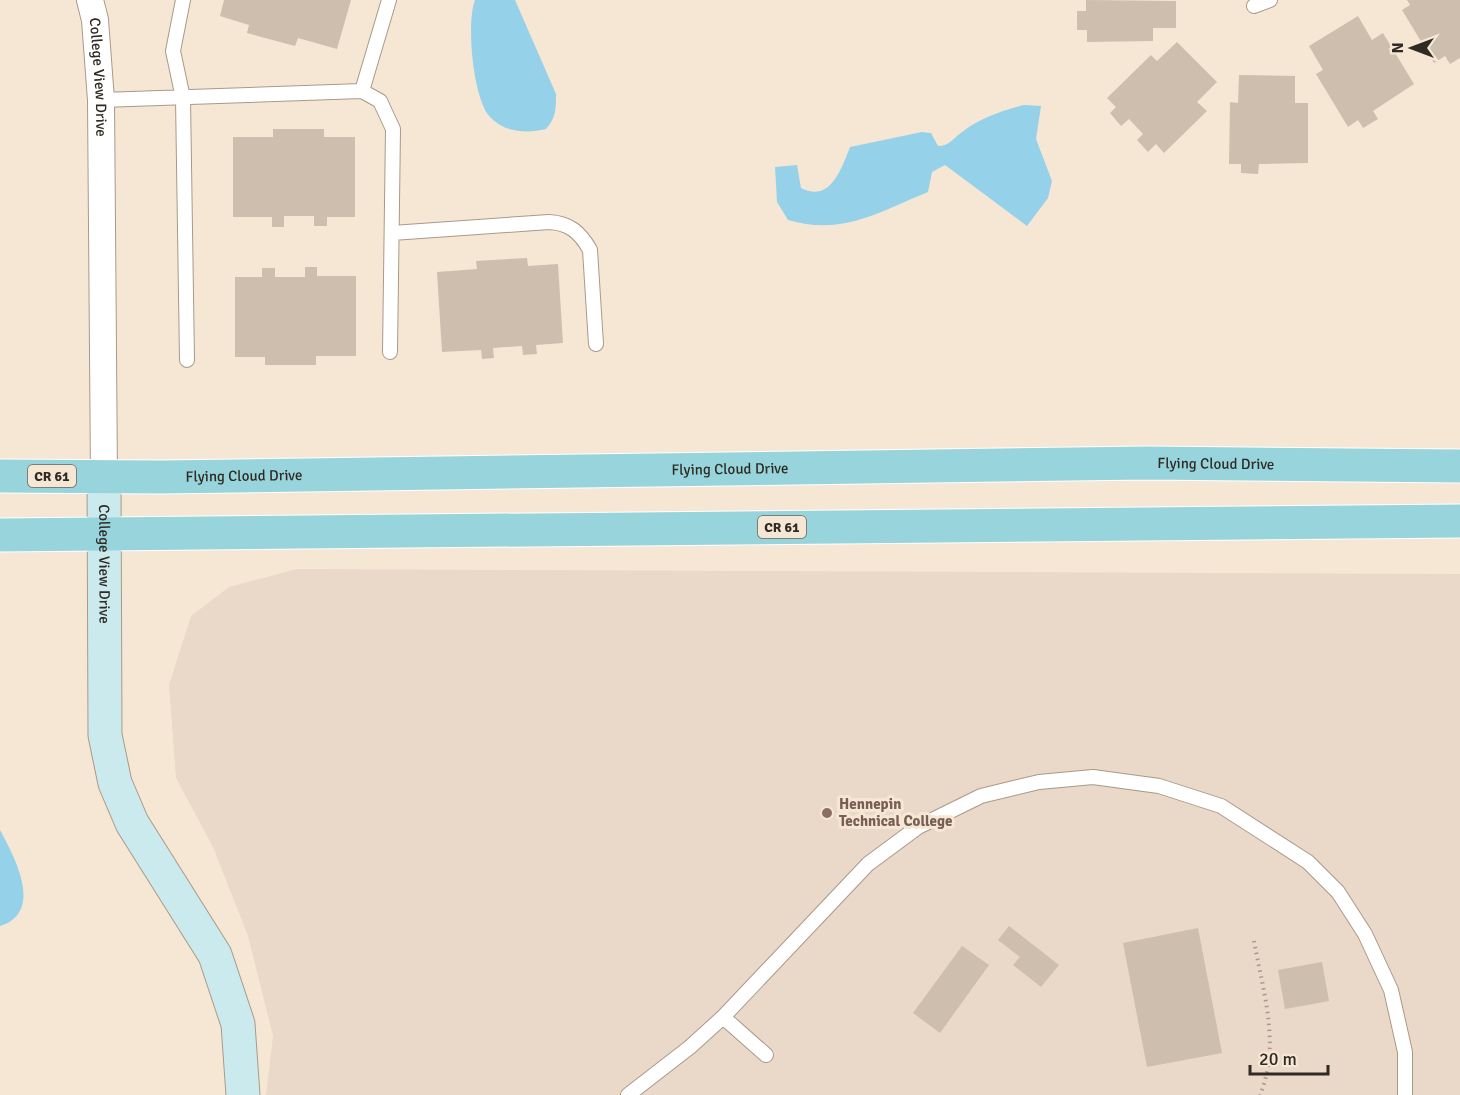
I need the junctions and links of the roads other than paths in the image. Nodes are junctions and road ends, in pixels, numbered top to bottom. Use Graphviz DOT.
graph roads {
  1 [pos="90,0"];
  2 [pos="183,0"];
  3 [pos="389,0"];
  4 [pos="1270,0"];
  5 [pos="1254,6"];
  6 [pos="362,91"];
  7 [pos="183,98"];
  8 [pos="101,100"];
  9 [pos="392,233"];
  10 [pos="596,344"];
  11 [pos="390,352"];
  12 [pos="187,360"];
  13 [pos="1460,466"];
  14 [pos="0,476"];
  15 [pos="104,477"];
  16 [pos="1460,521"];
  17 [pos="104,533"];
  18 [pos="0,535"];
  19 [pos="723,1017"];
  20 [pos="766,1055"];
  21 [pos="243,1095"];
  22 [pos="628,1095"];
  23 [pos="1405,1095"];
  1 -- 8 [label="street, College View Drive"];
  2 -- 7 [label="lane"];
  3 -- 6 [label="lane"];
  4 -- 5 [label="lane"];
  6 -- 7 [label="lane"];
  6 -- 9 [label="lane"];
  7 -- 8 [label="lane"];
  7 -- 12 [label="lane"];
  8 -- 15 [label="street, College View Drive"];
  9 -- 10 [label="lane"];
  9 -- 11 [label="lane"];
  13 -- 15 [label="main road, Flying Cloud Drive / CR 61"];
  14 -- 15 [label="main road, Flying Cloud Drive / CR 61"];
  15 -- 17 [label="street, College View Drive"];
  16 -- 17 [label="main road, CR 61"];
  17 -- 18 [label="main road, CR 61"];
  17 -- 21 [label="street, College View Drive"];
  19 -- 20 [label="lane"];
  19 -- 22 [label="lane"];
  19 -- 23 [label="lane"];
}
